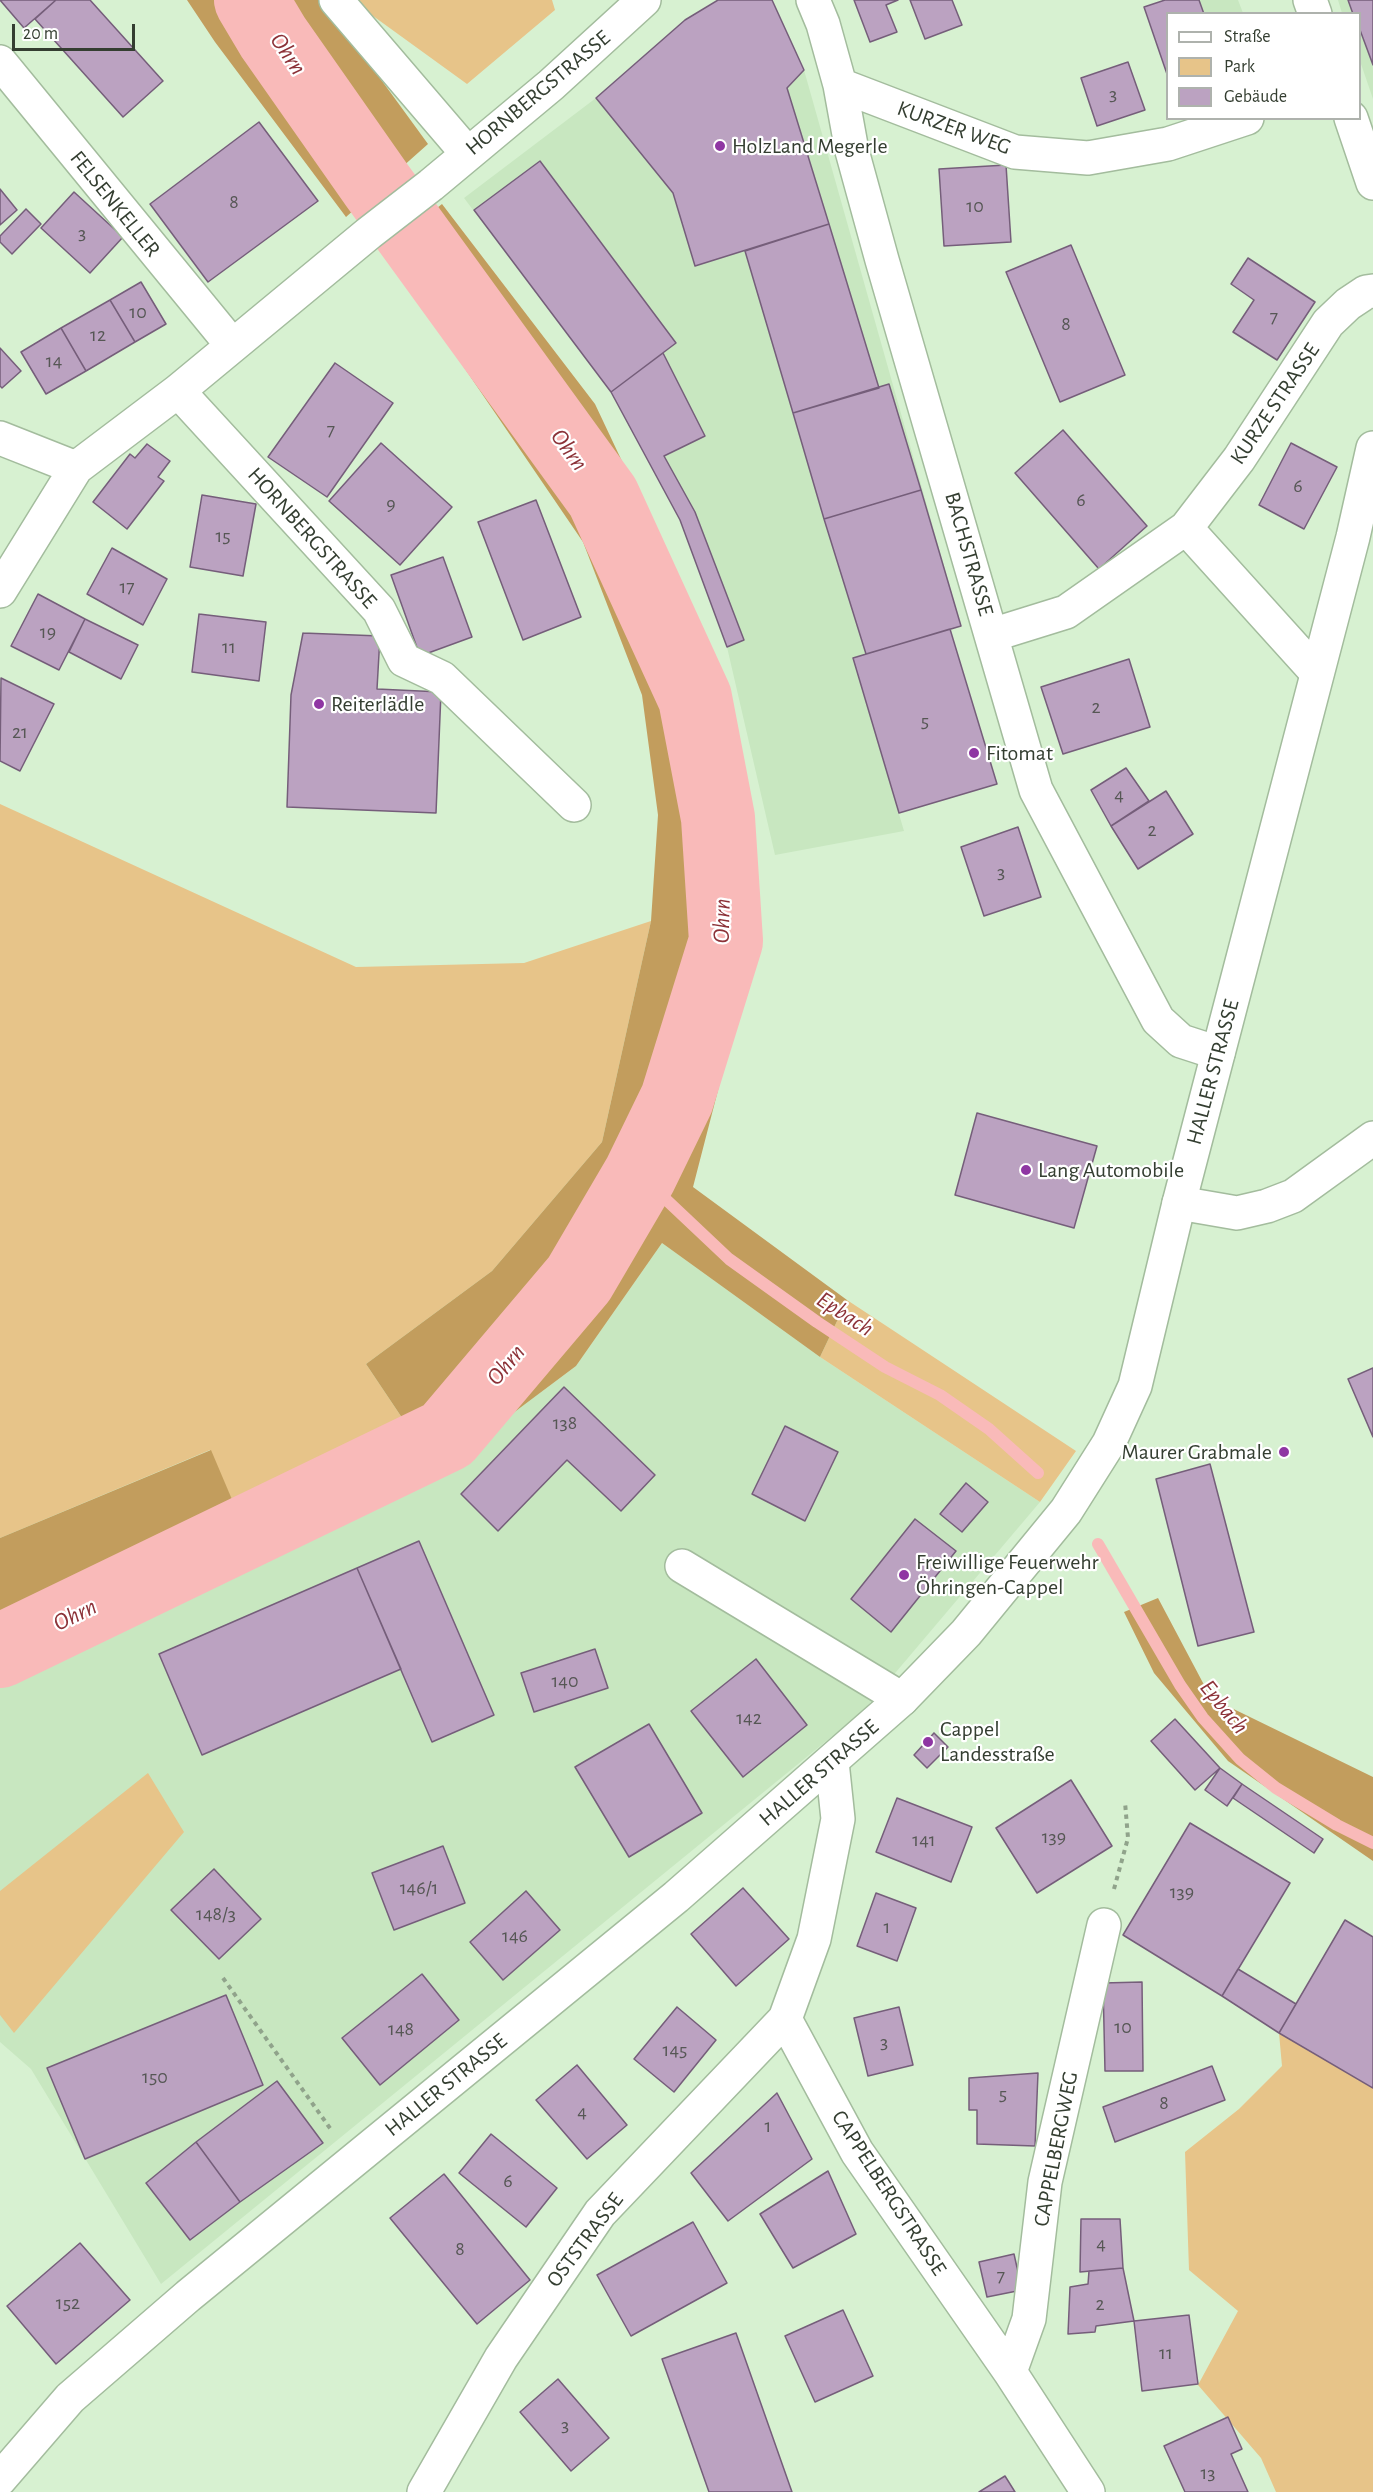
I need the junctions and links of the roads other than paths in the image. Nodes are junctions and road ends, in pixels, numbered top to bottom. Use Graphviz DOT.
graph roads {
  1 [pos="336,0"];
  2 [pos="644,0"];
  3 [pos="813,0"];
  4 [pos="0,62"];
  5 [pos="840,85"];
  6 [pos="1240,120"];
  7 [pos="1352,120"];
  8 [pos="467,153"];
  9 [pos="1373,183"];
  10 [pos="1373,291"];
  11 [pos="232,345"];
  12 [pos="178,391"];
  13 [pos="0,438"];
  14 [pos="1373,448"];
  15 [pos="76,468"];
  16 [pos="1186,528"];
  17 [pos="0,591"];
  18 [pos="992,634"];
  19 [pos="1317,672"];
  20 [pos="574,805"];
  21 [pos="1218,1053"];
  22 [pos="1373,1138"];
  23 [pos="1179,1203"];
  24 [pos="682,1566"];
  25 [pos="902,1699"];
  26 [pos="832,1762"];
  27 [pos="1104,1925"];
  28 [pos="785,2019"];
  29 [pos="1010,2372"];
  30 [pos="0,2479"];
  31 [pos="424,2492"];
  32 [pos="1088,2492"];
  1 -- 8 [label="street"];
  2 -- 8 [label="street, HORNBERGSTRASSE"];
  3 -- 5 [label="street, BACHSTRASSE"];
  4 -- 11 [label="street, FELSENKELLER"];
  5 -- 6 [label="street, KURZER WEG"];
  5 -- 18 [label="street, BACHSTRASSE"];
  7 -- 9 [label="street"];
  8 -- 11 [label="street, HORNBERGSTRASSE"];
  10 -- 16 [label="street, KURZE STRASSE"];
  11 -- 12 [label="street"];
  12 -- 15 [label="street"];
  12 -- 20 [label="street, HORNBERGSTRASSE"];
  13 -- 15 [label="street"];
  14 -- 19 [label="street, HALLER STRASSE"];
  15 -- 17 [label="street"];
  16 -- 18 [label="street, KURZE STRASSE"];
  16 -- 19 [label="street"];
  18 -- 21 [label="street, BACHSTRASSE"];
  19 -- 21 [label="street, HALLER STRASSE"];
  21 -- 23 [label="street, HALLER STRASSE"];
  22 -- 23 [label="street"];
  23 -- 25 [label="street, HALLER STRASSE"];
  24 -- 25 [label="street, HALLER STRASSE"];
  25 -- 26 [label="street, HALLER STRASSE"];
  26 -- 28 [label="street"];
  26 -- 30 [label="street, HALLER STRASSE"];
  27 -- 29 [label="street, CAPPELBERGWEG"];
  28 -- 29 [label="street, CAPPELBERGSTRASSE"];
  28 -- 31 [label="street, OSTSTRASSE"];
  29 -- 32 [label="street, CAPPELBERGSTRASSE"];
}
